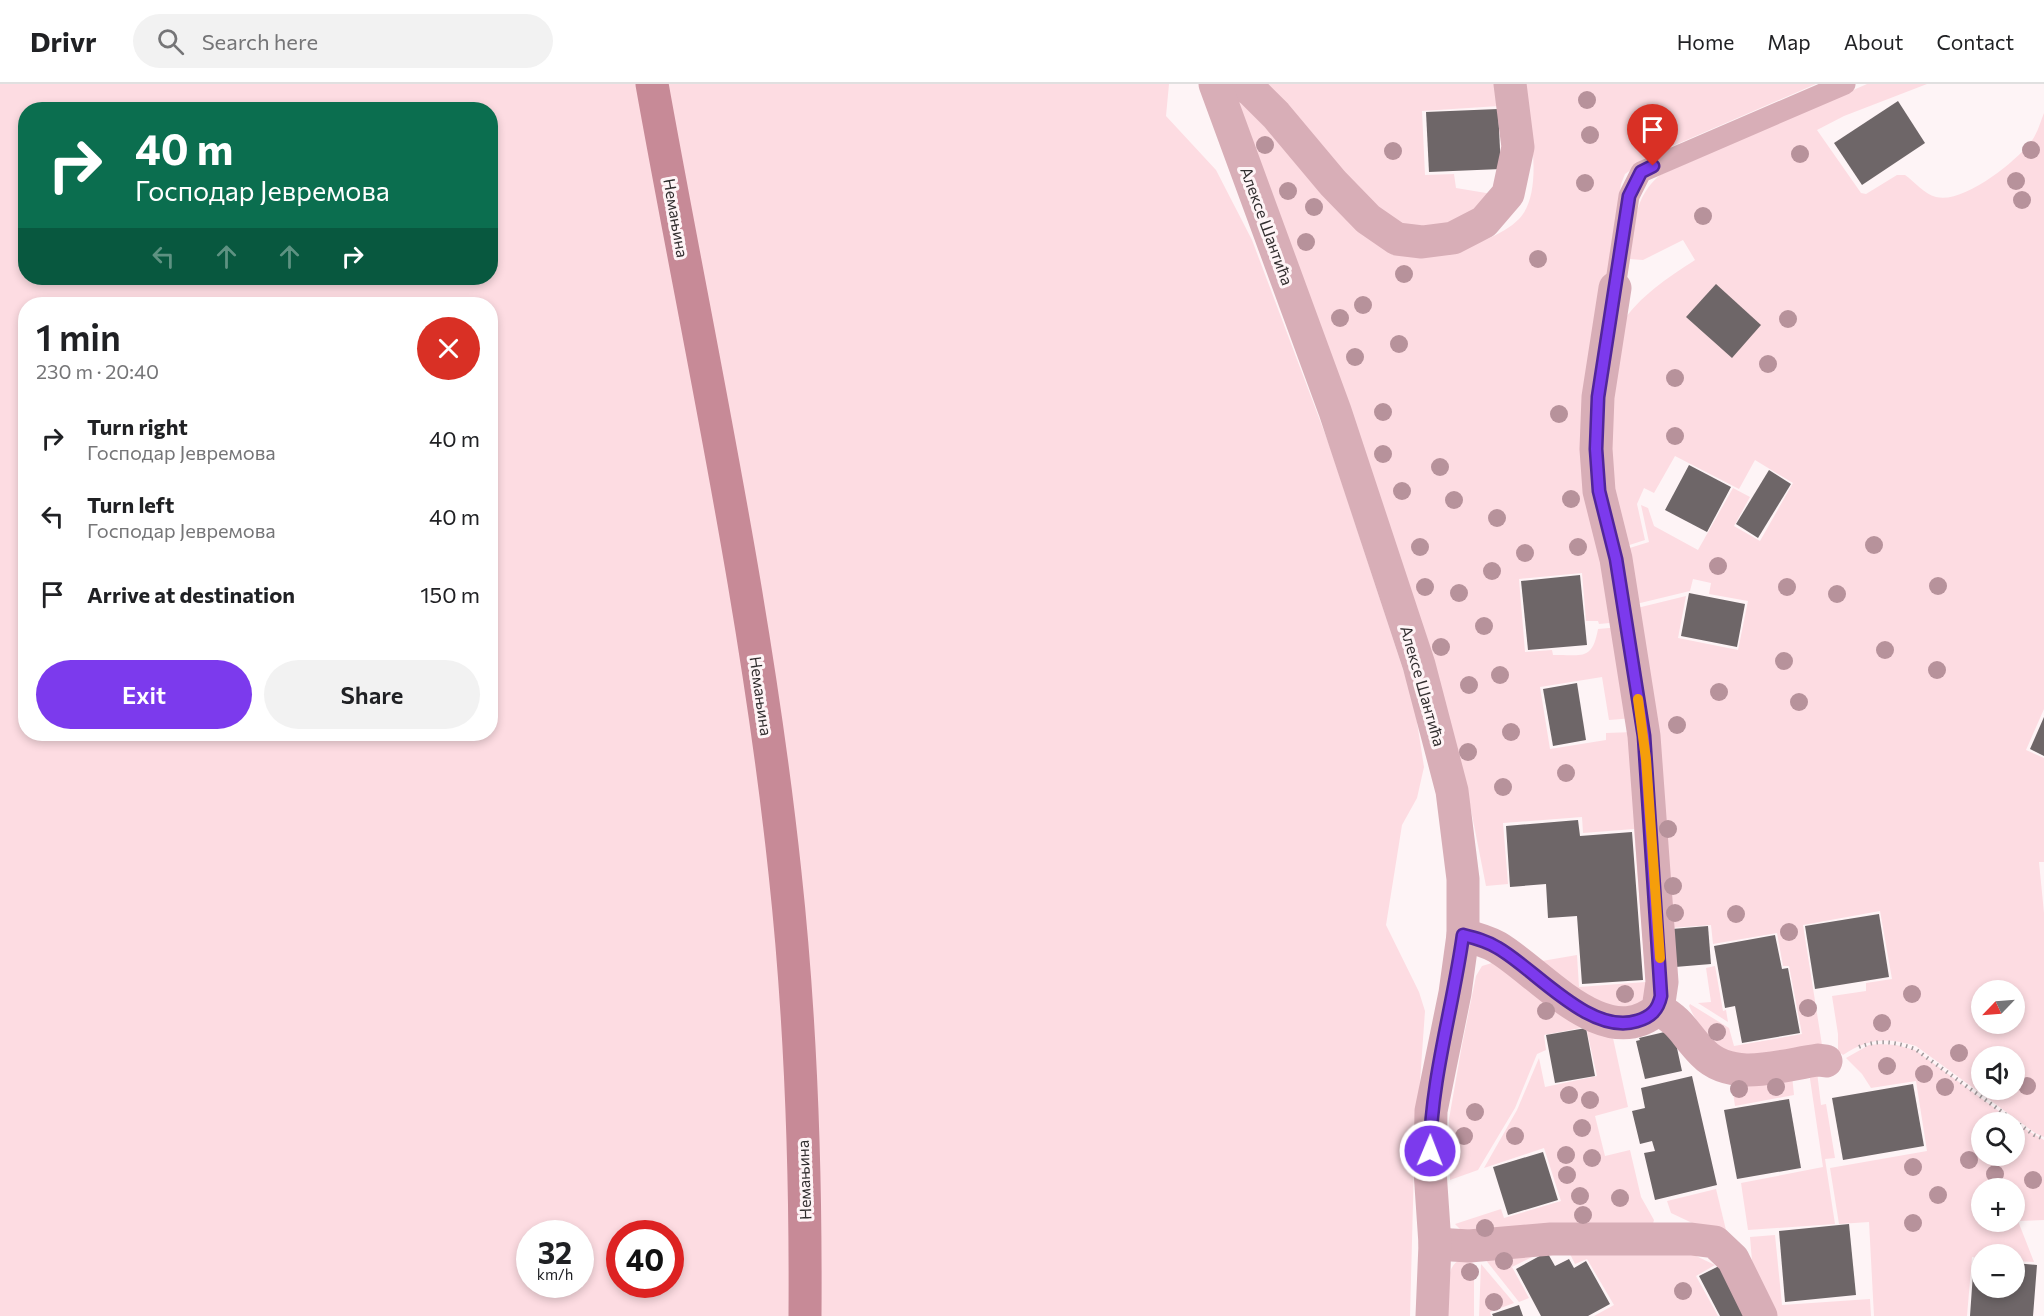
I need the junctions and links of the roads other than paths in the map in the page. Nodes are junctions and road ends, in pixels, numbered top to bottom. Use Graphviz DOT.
graph roads {
  1 [pos="652,84"];
  2 [pos="1215,84"];
  3 [pos="1241,84"];
  4 [pos="1510,84"];
  5 [pos="1845,84"];
  6 [pos="1615,288"];
  7 [pos="1463,935"];
  8 [pos="1658,1009"];
  9 [pos="1826,1061"];
  10 [pos="1435,1244"];
  11 [pos="805,1316"];
  12 [pos="1432,1316"];
  13 [pos="1761,1316"];
  1 -- 11 [label="main road, Немањина"];
  2 -- 7 [label="street, Алексе Шантића"];
  3 -- 4 [label="street"];
  5 -- 6 [label="lane"];
  6 -- 8 [label="street"];
  7 -- 8 [label="street"];
  7 -- 10 [label="street, Алексе Шантића"];
  8 -- 9 [label="street"];
  10 -- 12 [label="street, Алексе Шантића"];
  10 -- 13 [label="street"];
}
